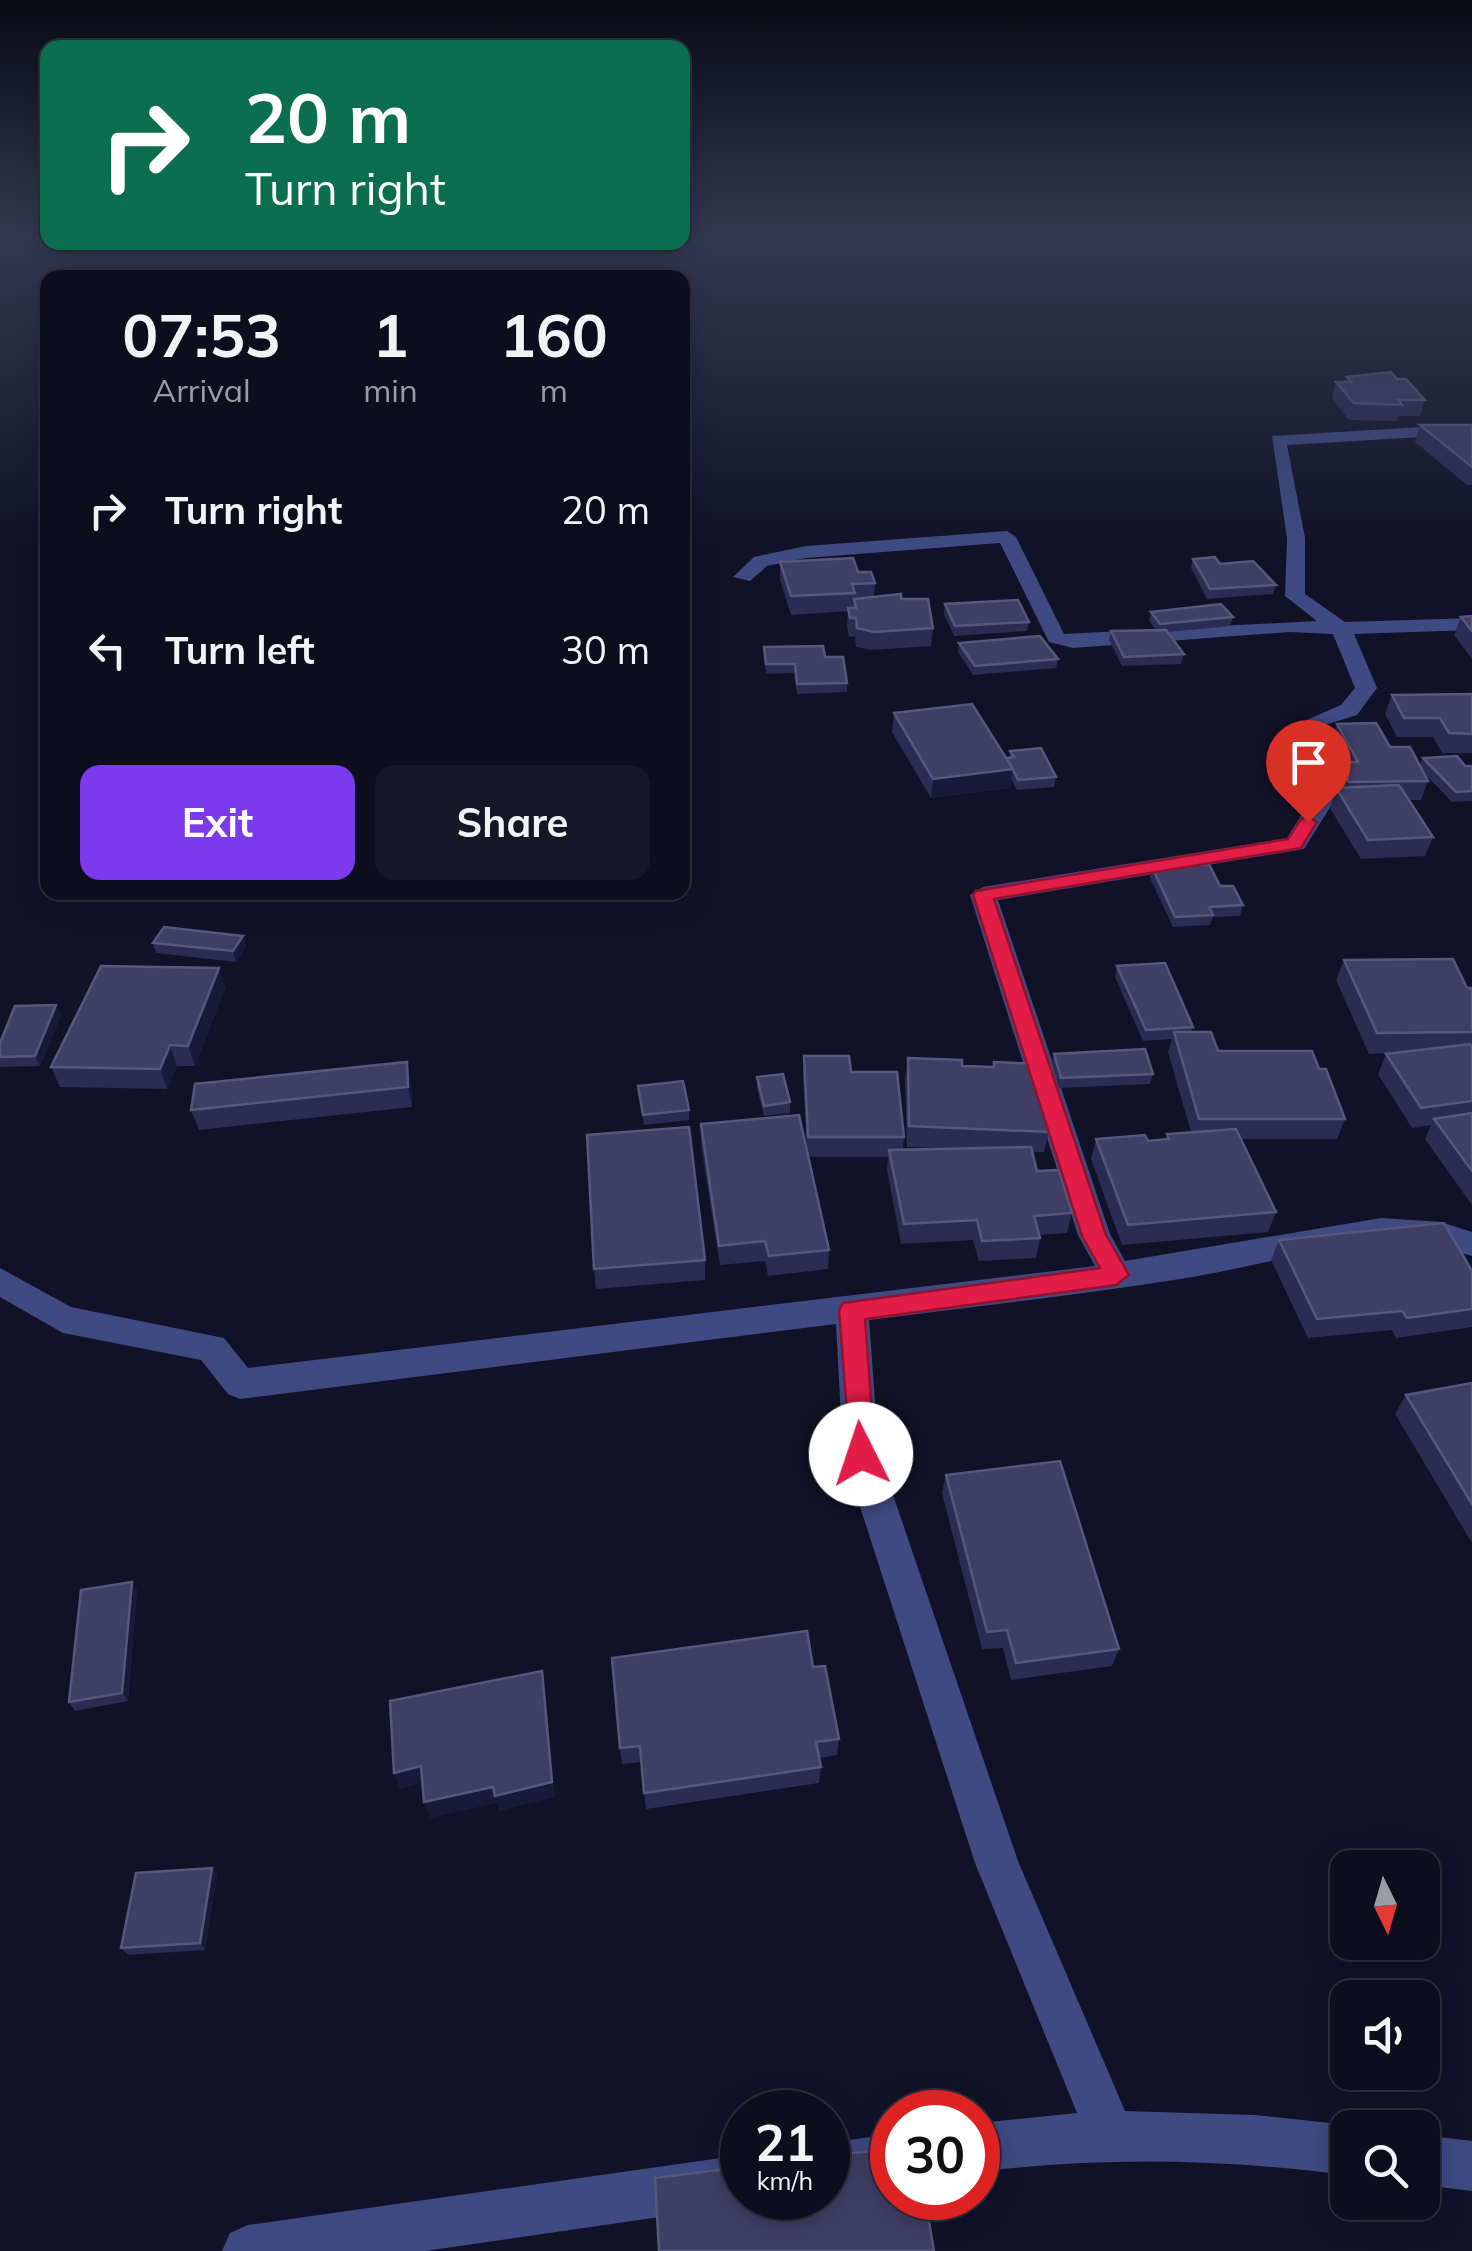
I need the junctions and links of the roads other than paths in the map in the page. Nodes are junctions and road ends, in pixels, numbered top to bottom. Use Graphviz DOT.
graph roads {
  1 [pos="1472,429"];
  2 [pos="744,576"];
  3 [pos="1472,624"];
  4 [pos="1341,628"];
  5 [pos="1472,1244"];
  6 [pos="1116,1275"];
  7 [pos="0,1282"];
  8 [pos="852,1310"];
  9 [pos="1111,2136"];
  10 [pos="1000,2144"];
  11 [pos="1330,2148"];
  12 [pos="1440,2162"];
  13 [pos="1472,2166"];
  14 [pos="720,2183"];
  15 [pos="248,2251"];
  1 -- 4 [label="street"];
  2 -- 4 [label="street"];
  3 -- 4 [label="street"];
  4 -- 6 [label="street"];
  5 -- 6 [label="street"];
  6 -- 8 [label="street"];
  7 -- 8 [label="street"];
  8 -- 9 [label="street"];
  9 -- 10 [label="street"];
  9 -- 11 [label="street"];
  12 -- 13 [label="street"];
  14 -- 15 [label="street"];
}
